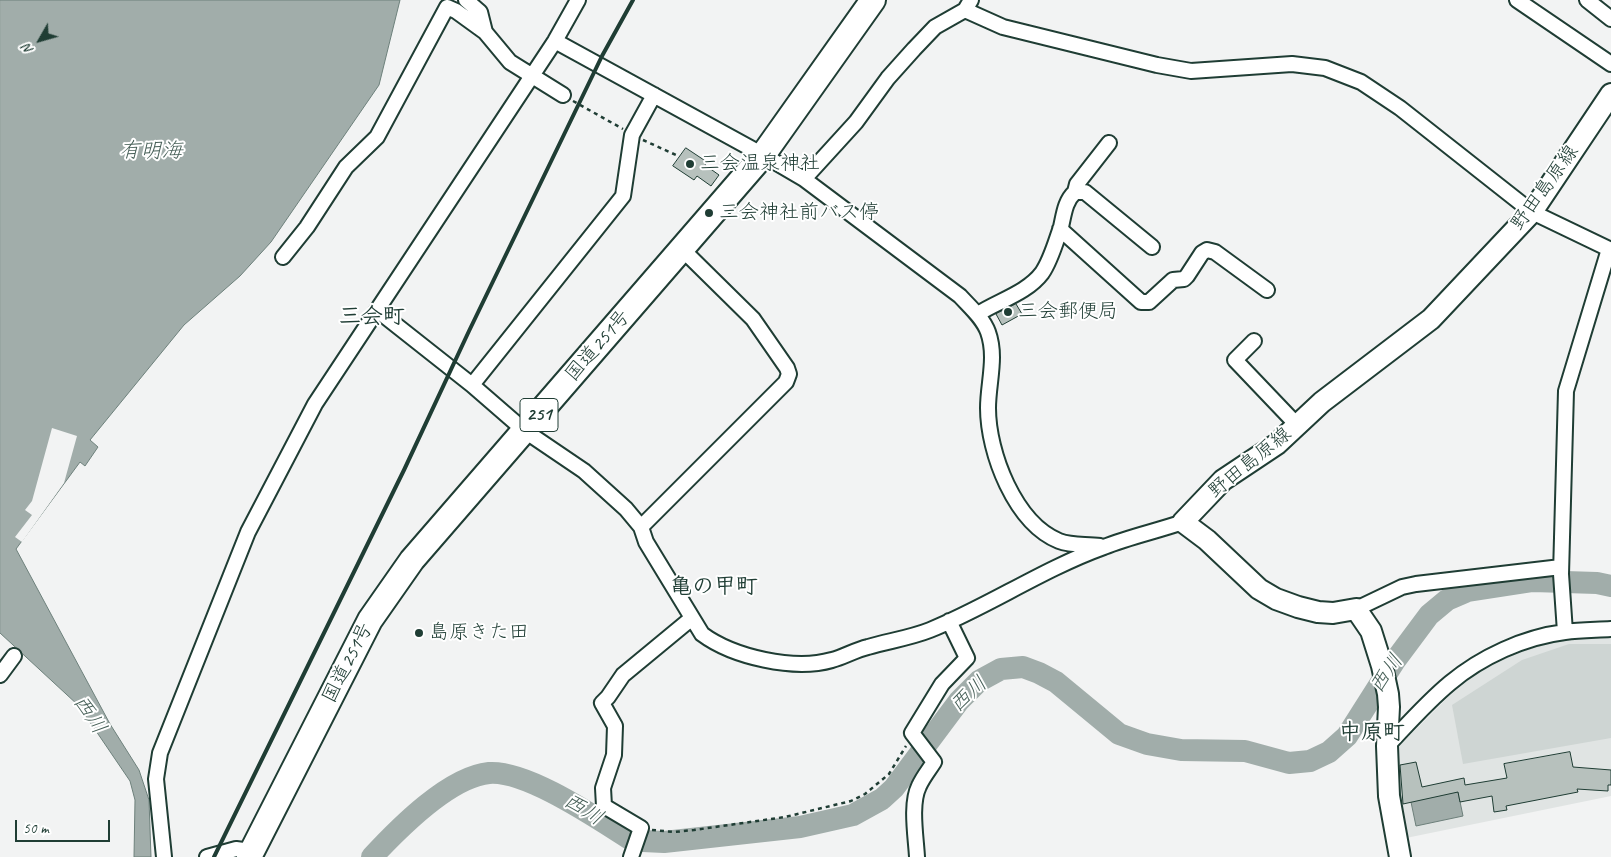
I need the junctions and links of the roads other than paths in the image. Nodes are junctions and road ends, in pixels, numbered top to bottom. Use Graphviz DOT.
graph roads {
  1 [pos="466,0"];
  2 [pos="578,0"];
  3 [pos="873,0"];
  4 [pos="1517,0"];
  5 [pos="1586,0"];
  6 [pos="968,5"];
  7 [pos="1611,19"];
  8 [pos="485,32"];
  9 [pos="555,41"];
  10 [pos="1611,64"];
  11 [pos="532,76"];
  12 [pos="1611,94"];
  13 [pos="563,95"];
  14 [pos="654,95"];
  15 [pos="1109,143"];
  16 [pos="764,155"];
  17 [pos="804,179"];
  18 [pos="1075,192"];
  19 [pos="1532,212"];
  20 [pos="1060,229"];
  21 [pos="1152,247"];
  22 [pos="682,249"];
  23 [pos="1610,249"];
  24 [pos="283,257"];
  25 [pos="1267,290"];
  26 [pos="377,310"];
  27 [pos="978,314"];
  28 [pos="1254,341"];
  29 [pos="472,385"];
  30 [pos="1297,425"];
  31 [pos="525,431"];
  32 [pos="1183,522"];
  33 [pos="641,526"];
  34 [pos="1104,546"];
  35 [pos="1561,571"];
  36 [pos="1356,609"];
  37 [pos="692,618"];
  38 [pos="949,621"];
  39 [pos="1611,630"];
  40 [pos="1565,632"];
  41 [pos="14,656"];
  42 [pos="0,675"];
  43 [pos="1386,746"];
  44 [pos="250,854"];
  45 [pos="632,854"];
  46 [pos="164,857"];
  47 [pos="207,857"];
  48 [pos="917,857"];
  49 [pos="1400,857"];
  1 -- 8 [label="street"];
  2 -- 9 [label="street"];
  3 -- 16 [label="highway, 国道251号 / 251"];
  4 -- 10 [label="street"];
  5 -- 7 [label="street"];
  6 -- 17 [label="street"];
  6 -- 19 [label="street"];
  8 -- 11 [label="street"];
  8 -- 24 [label="street"];
  9 -- 11 [label="street"];
  9 -- 14 [label="street"];
  11 -- 13 [label="street"];
  11 -- 26 [label="street"];
  12 -- 19 [label="main road, 野田島原線"];
  14 -- 16 [label="street"];
  14 -- 29 [label="street"];
  15 -- 18 [label="street"];
  16 -- 17 [label="street"];
  16 -- 22 [label="highway, 国道251号 / 251"];
  17 -- 27 [label="street"];
  18 -- 20 [label="street"];
  18 -- 21 [label="street"];
  19 -- 23 [label="street"];
  19 -- 30 [label="main road, 野田島原線"];
  20 -- 25 [label="street"];
  20 -- 27 [label="street"];
  22 -- 31 [label="highway, 国道251号 / 251"];
  22 -- 33 [label="street"];
  23 -- 35 [label="street"];
  26 -- 29 [label="street"];
  26 -- 46 [label="street"];
  27 -- 34 [label="street"];
  28 -- 30 [label="street"];
  29 -- 31 [label="street"];
  30 -- 32 [label="main road, 野田島原線"];
  31 -- 33 [label="street"];
  31 -- 44 [label="highway, 国道251号 / 251"];
  32 -- 34 [label="street"];
  32 -- 36 [label="main road"];
  33 -- 37 [label="street"];
  34 -- 38 [label="street"];
  35 -- 36 [label="street"];
  35 -- 40 [label="street"];
  36 -- 43 [label="main road"];
  37 -- 38 [label="street"];
  37 -- 45 [label="street"];
  38 -- 48 [label="street"];
  39 -- 40 [label="street"];
  40 -- 43 [label="street"];
  41 -- 42 [label="street"];
  43 -- 49 [label="main road"];
  44 -- 47 [label="street"];
}
